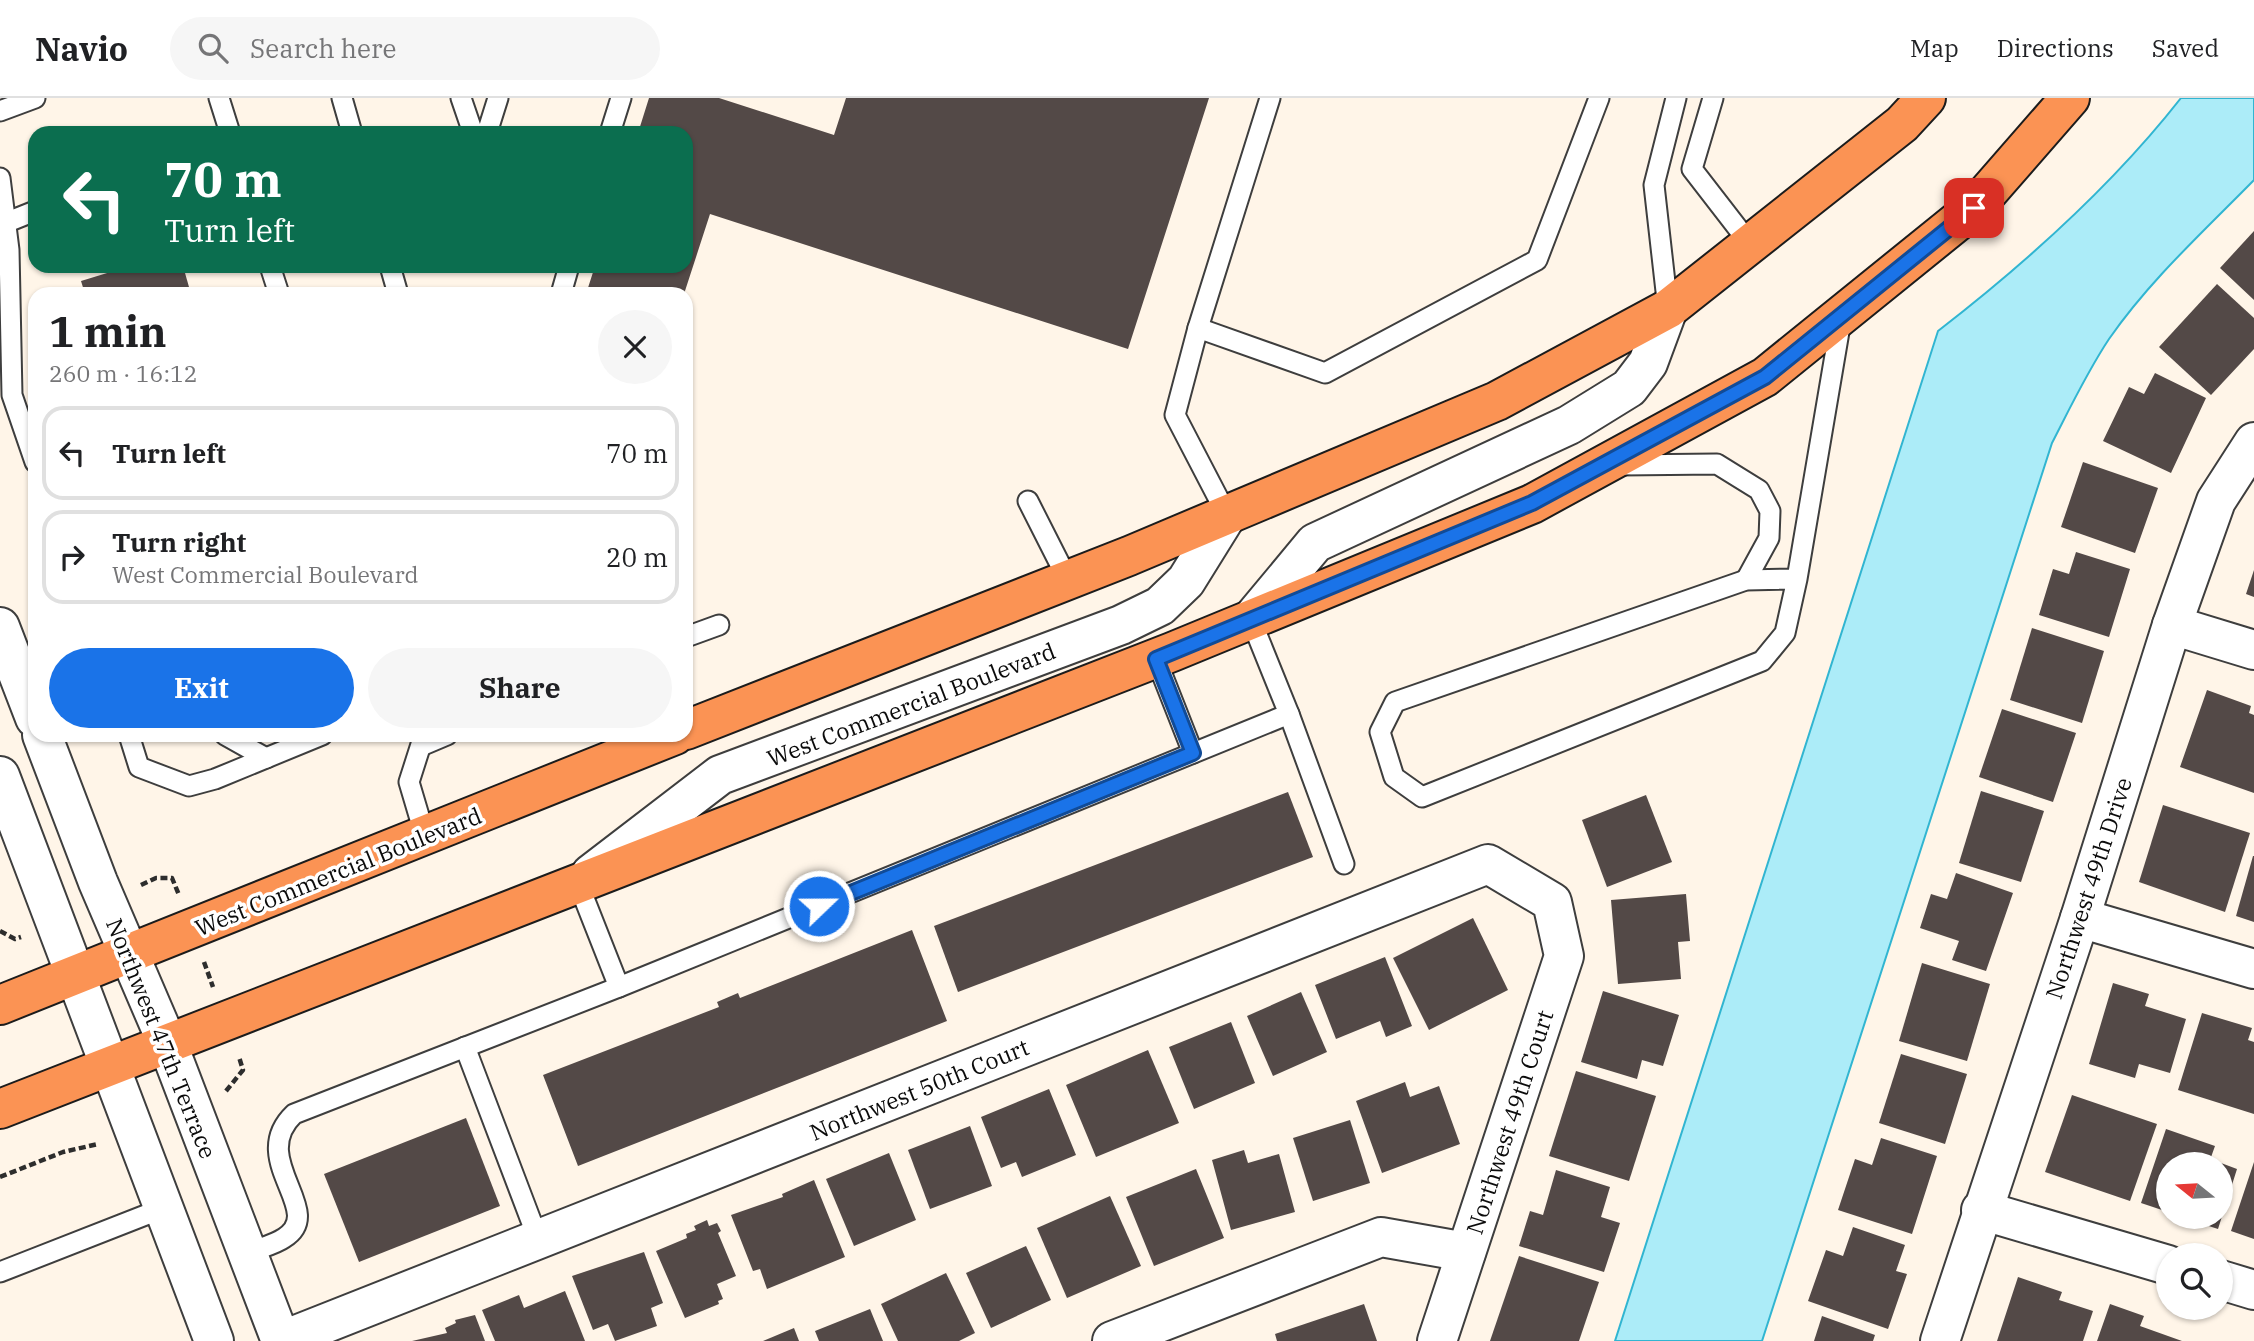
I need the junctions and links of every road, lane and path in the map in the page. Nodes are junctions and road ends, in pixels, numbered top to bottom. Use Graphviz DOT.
graph roads {
  1 [pos="35,98"];
  2 [pos="219,98"];
  3 [pos="341,98"];
  4 [pos="461,98"];
  5 [pos="498,98"];
  6 [pos="621,98"];
  7 [pos="1270,98"];
  8 [pos="1599,98"];
  9 [pos="1676,98"];
  10 [pos="1713,98"];
  11 [pos="1926,98"];
  12 [pos="2070,98"];
  13 [pos="0,111"];
  14 [pos="228,126"];
  15 [pos="350,126"];
  16 [pos="471,126"];
  17 [pos="489,126"];
  18 [pos="612,126"];
  19 [pos="0,178"];
  20 [pos="1,202"];
  21 [pos="28,214"];
  22 [pos="5,223"];
  23 [pos="1750,244"];
  24 [pos="1668,309"];
  25 [pos="1842,314"];
  26 [pos="1198,328"];
  27 [pos="28,442"];
  28 [pos="2254,442"];
  29 [pos="1604,465"];
  30 [pos="1028,501"];
  31 [pos="1227,515"];
  32 [pos="1797,579"];
  33 [pos="1068,580"];
  34 [pos="1746,580"];
  35 [pos="1251,620"];
  36 [pos="719,625"];
  37 [pos="2172,625"];
  38 [pos="0,627"];
  39 [pos="693,634"];
  40 [pos="2254,650"];
  41 [pos="1156,659"];
  42 [pos="28,700"];
  43 [pos="1289,714"];
  44 [pos="693,727"];
  45 [pos="45,742"];
  46 [pos="131,742"];
  47 [pos="237,742"];
  48 [pos="304,742"];
  49 [pos="423,742"];
  50 [pos="658,742"];
  51 [pos="1193,753"];
  52 [pos="266,758"];
  53 [pos="0,776"];
  54 [pos="425,836"];
  55 [pos="1344,864"];
  56 [pos="578,883"];
  57 [pos="1552,902"];
  58 [pos="2080,918"];
  59 [pos="129,954"];
  60 [pos="2254,969"];
  61 [pos="76,976"];
  62 [pos="619,987"];
  63 [pos="0,1005"];
  64 [pos="168,1045"];
  65 [pos="465,1047"];
  66 [pos="110,1067"];
  67 [pos="0,1109"];
  68 [pos="161,1209"];
  69 [pos="1982,1210"];
  70 [pos="538,1239"];
  71 [pos="1466,1252"];
  72 [pos="248,1253"];
  73 [pos="2156,1261"];
  74 [pos="0,1272"];
  75 [pos="2233,1284"];
  76 [pos="2254,1290"];
  77 [pos="214,1341"];
  78 [pos="281,1341"];
  79 [pos="1112,1341"];
  80 [pos="1437,1341"];
  81 [pos="1940,1341"];
  1 -- 13 [label="lane"];
  2 -- 14 [label="lane"];
  3 -- 15 [label="lane"];
  4 -- 16 [label="lane"];
  5 -- 17 [label="lane"];
  6 -- 18 [label="lane"];
  7 -- 26 [label="lane"];
  8 -- 26 [label="lane"];
  9 -- 24 [label="lane"];
  10 -- 23 [label="lane"];
  11 -- 23 [label="highway"];
  12 -- 25 [label="highway, West Commercial Boulevard"];
  19 -- 20 [label="lane"];
  20 -- 22 [label="lane"];
  21 -- 22 [label="lane"];
  22 -- 27 [label="lane"];
  23 -- 24 [label="highway"];
  24 -- 31 [label="highway"];
  24 -- 35 [label="street, West Commercial Boulevard"];
  25 -- 29 [label="highway, West Commercial Boulevard"];
  25 -- 32 [label="lane"];
  26 -- 31 [label="lane"];
  28 -- 37 [label="street, Northwest 49th Drive"];
  29 -- 34 [label="lane"];
  29 -- 35 [label="highway, West Commercial Boulevard"];
  30 -- 33 [label="lane"];
  31 -- 33 [label="highway"];
  31 -- 56 [label="street, West Commercial Boulevard"];
  32 -- 34 [label="lane"];
  32 -- 34 [label="lane"];
  33 -- 44 [label="highway"];
  35 -- 41 [label="highway, West Commercial Boulevard"];
  35 -- 43 [label="lane"];
  36 -- 39 [label="lane"];
  37 -- 40 [label="street"];
  37 -- 58 [label="street, Northwest 49th Drive"];
  38 -- 42 [label="street"];
  41 -- 51 [label="lane"];
  41 -- 56 [label="highway, West Commercial Boulevard"];
  43 -- 51 [label="lane"];
  43 -- 55 [label="lane"];
  45 -- 59 [label="street, Northwest 47th Terrace"];
  46 -- 52 [label="lane"];
  47 -- 52 [label="lane"];
  48 -- 52 [label="lane"];
  49 -- 54 [label="lane"];
  50 -- 54 [label="highway, West Commercial Boulevard"];
  51 -- 62 [label="lane"];
  53 -- 61 [label="street"];
  54 -- 59 [label="highway, West Commercial Boulevard"];
  56 -- 62 [label="lane"];
  56 -- 64 [label="highway, West Commercial Boulevard"];
  57 -- 70 [label="street, Northwest 50th Court"];
  57 -- 71 [label="street, Northwest 49th Court"];
  58 -- 60 [label="street"];
  58 -- 69 [label="street, Northwest 49th Drive"];
  59 -- 61 [label="highway, West Commercial Boulevard"];
  59 -- 64 [label="street, Northwest 47th Terrace"];
  61 -- 63 [label="highway, West Commercial Boulevard"];
  61 -- 66 [label="street"];
  62 -- 65 [label="lane"];
  64 -- 66 [label="highway, West Commercial Boulevard"];
  64 -- 72 [label="street, Northwest 47th Terrace"];
  65 -- 70 [label="lane"];
  65 -- 72 [label="lane"];
  66 -- 67 [label="highway, West Commercial Boulevard"];
  66 -- 68 [label="street"];
  68 -- 74 [label="lane"];
  68 -- 77 [label="street"];
  69 -- 73 [label="street"];
  69 -- 81 [label="street, Northwest 49th Drive"];
  70 -- 78 [label="street, Northwest 50th Court"];
  71 -- 79 [label="street"];
  71 -- 80 [label="street, Northwest 49th Court"];
  72 -- 78 [label="street, Northwest 47th Terrace"];
  75 -- 76 [label="street"];
}
